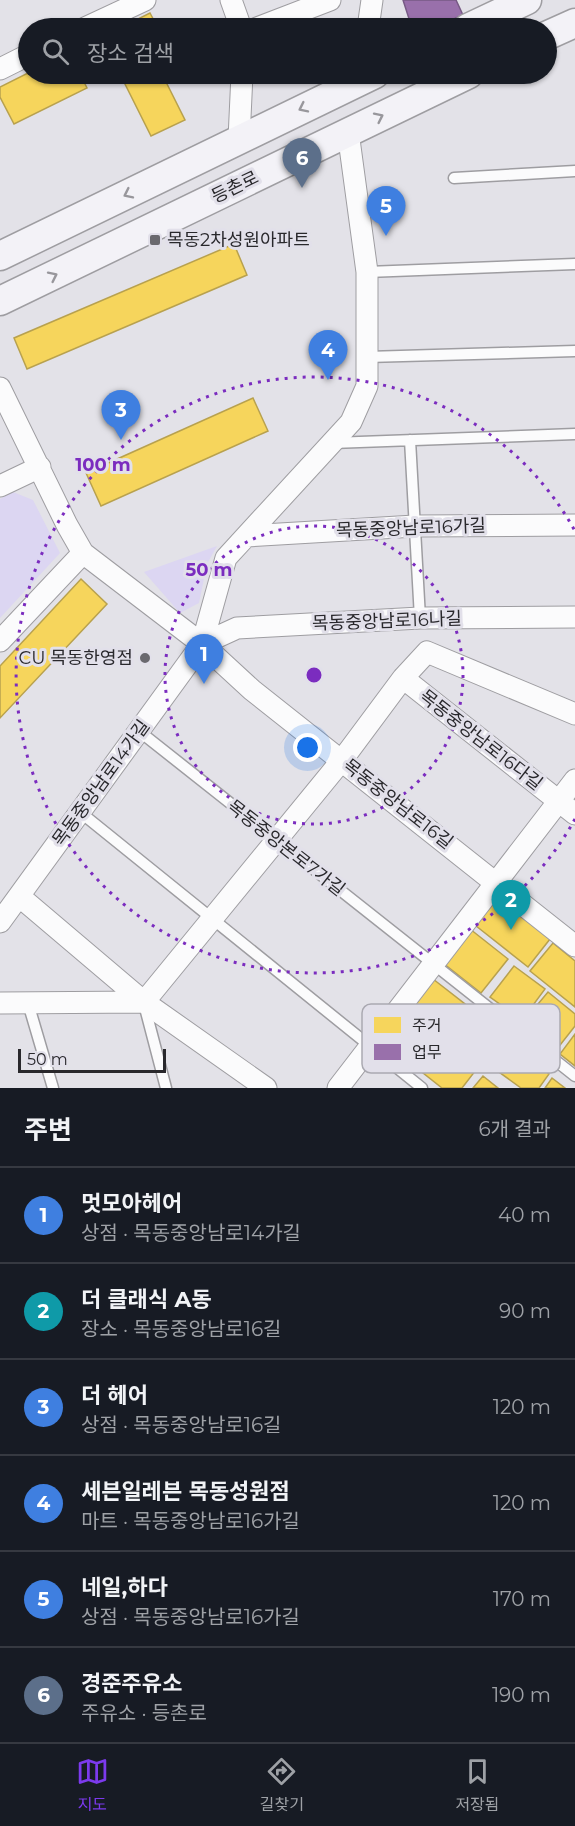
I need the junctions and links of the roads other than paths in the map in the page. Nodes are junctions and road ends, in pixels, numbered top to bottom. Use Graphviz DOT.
graph roads {
  1 [pos="145,0"];
  2 [pos="231,0"];
  3 [pos="330,0"];
  4 [pos="372,0"];
  5 [pos="527,0"];
  6 [pos="106,18"];
  7 [pos="237,18"];
  8 [pos="283,18"];
  9 [pos="369,18"];
  10 [pos="489,18"];
  11 [pos="575,23"];
  12 [pos="557,31"];
  13 [pos="18,60"];
  14 [pos="0,69"];
  15 [pos="242,84"];
  16 [pos="354,84"];
  17 [pos="448,84"];
  18 [pos="348,132"];
  19 [pos="239,139"];
  20 [pos="575,171"];
  21 [pos="454,178"];
  22 [pos="0,256"];
  23 [pos="575,264"];
  24 [pos="367,272"];
  25 [pos="0,301"];
  26 [pos="575,351"];
  27 [pos="367,357"];
  28 [pos="0,388"];
  29 [pos="575,434"];
  30 [pos="410,441"];
  31 [pos="332,443"];
  32 [pos="40,467"];
  33 [pos="0,486"];
  34 [pos="575,525"];
  35 [pos="415,526"];
  36 [pos="247,536"];
  37 [pos="84,553"];
  38 [pos="575,617"];
  39 [pos="420,618"];
  40 [pos="0,642"];
  41 [pos="202,644"];
  42 [pos="403,678"];
  43 [pos="575,714"];
  44 [pos="139,731"];
  45 [pos="342,760"];
  46 [pos="575,780"];
  47 [pos="567,808"];
  48 [pos="80,812"];
  49 [pos="276,841"];
  50 [pos="497,881"];
  51 [pos="19,896"];
  52 [pos="212,919"];
  53 [pos="0,922"];
  54 [pos="575,946"];
  55 [pos="433,965"];
  56 [pos="144,1002"];
  57 [pos="0,1003"];
  58 [pos="28,1003"];
  59 [pos="403,1004"];
  60 [pos="483,1004"];
  61 [pos="362,1041"];
  62 [pos="362,1056"];
  63 [pos="560,1064"];
  64 [pos="403,1073"];
  65 [pos="575,1076"];
  66 [pos="53,1088"];
  67 [pos="166,1088"];
  68 [pos="266,1088"];
  69 [pos="338,1088"];
  70 [pos="422,1088"];
  1 -- 6 [label="street"];
  2 -- 7 [label="street"];
  3 -- 8 [label="street"];
  4 -- 9 [label="street"];
  5 -- 10 [label="main road"];
  11 -- 12 [label="main road"];
  13 -- 14 [label="street"];
  15 -- 19 [label="street"];
  16 -- 19 [label="main road, one-way"];
  18 -- 17 [label="main road, 등촌로, one-way"];
  18 -- 24 [label="street"];
  25 -- 18 [label="main road, 등촌로, one-way"];
  19 -- 22 [label="main road, one-way"];
  20 -- 21 [label="lane"];
  23 -- 24 [label="lane"];
  24 -- 27 [label="street"];
  26 -- 27 [label="lane"];
  27 -- 31 [label="street"];
  28 -- 32 [label="street, 목동중앙남로16길"];
  29 -- 30 [label="lane"];
  30 -- 31 [label="lane"];
  30 -- 35 [label="lane"];
  31 -- 36 [label="street"];
  32 -- 33 [label="street"];
  32 -- 37 [label="street, 목동중앙남로16길"];
  34 -- 35 [label="street, 목동중앙남로16가길"];
  35 -- 36 [label="street, 목동중앙남로16가길"];
  35 -- 39 [label="lane"];
  36 -- 41 [label="street"];
  37 -- 40 [label="street"];
  37 -- 41 [label="street, 목동중앙남로16길"];
  38 -- 39 [label="street, 목동중앙남로16나길"];
  39 -- 41 [label="street, 목동중앙남로16나길"];
  41 -- 44 [label="street, 목동중앙남로14가길"];
  41 -- 45 [label="street, 목동중앙남로16길"];
  42 -- 43 [label="street, 목동중앙남로16다길"];
  42 -- 45 [label="street, 목동중앙남로16다길"];
  42 -- 47 [label="street, 목동중앙남로16다길"];
  44 -- 48 [label="street, 목동중앙남로14가길"];
  44 -- 49 [label="lane, 목동중앙본로7가길"];
  45 -- 49 [label="street, 목동중앙남로16다길"];
  45 -- 50 [label="street, 목동중앙남로16길"];
  46 -- 47 [label="street, 목동중앙남로16다길"];
  47 -- 50 [label="street, 목동중앙남로16다길"];
  48 -- 51 [label="street, 목동중앙남로14가길"];
  48 -- 52 [label="lane"];
  49 -- 52 [label="street, 목동중앙남로16다길"];
  49 -- 55 [label="lane, 목동중앙본로7가길"];
  50 -- 54 [label="street, 목동중앙남로16길"];
  50 -- 55 [label="street"];
  51 -- 53 [label="street, 목동중앙남로14가길"];
  51 -- 56 [label="street"];
  52 -- 56 [label="street, 목동중앙남로16다길"];
  52 -- 61 [label="lane"];
  55 -- 59 [label="street"];
  55 -- 60 [label="lane, 목동중앙본로7가길"];
  56 -- 58 [label="street"];
  56 -- 67 [label="lane"];
  56 -- 68 [label="street"];
  57 -- 58 [label="street"];
  58 -- 66 [label="lane"];
  62 -- 69 [label="street"];
  63 -- 65 [label="lane, 목동중앙본로7가길"];
  64 -- 70 [label="lane"];
}
